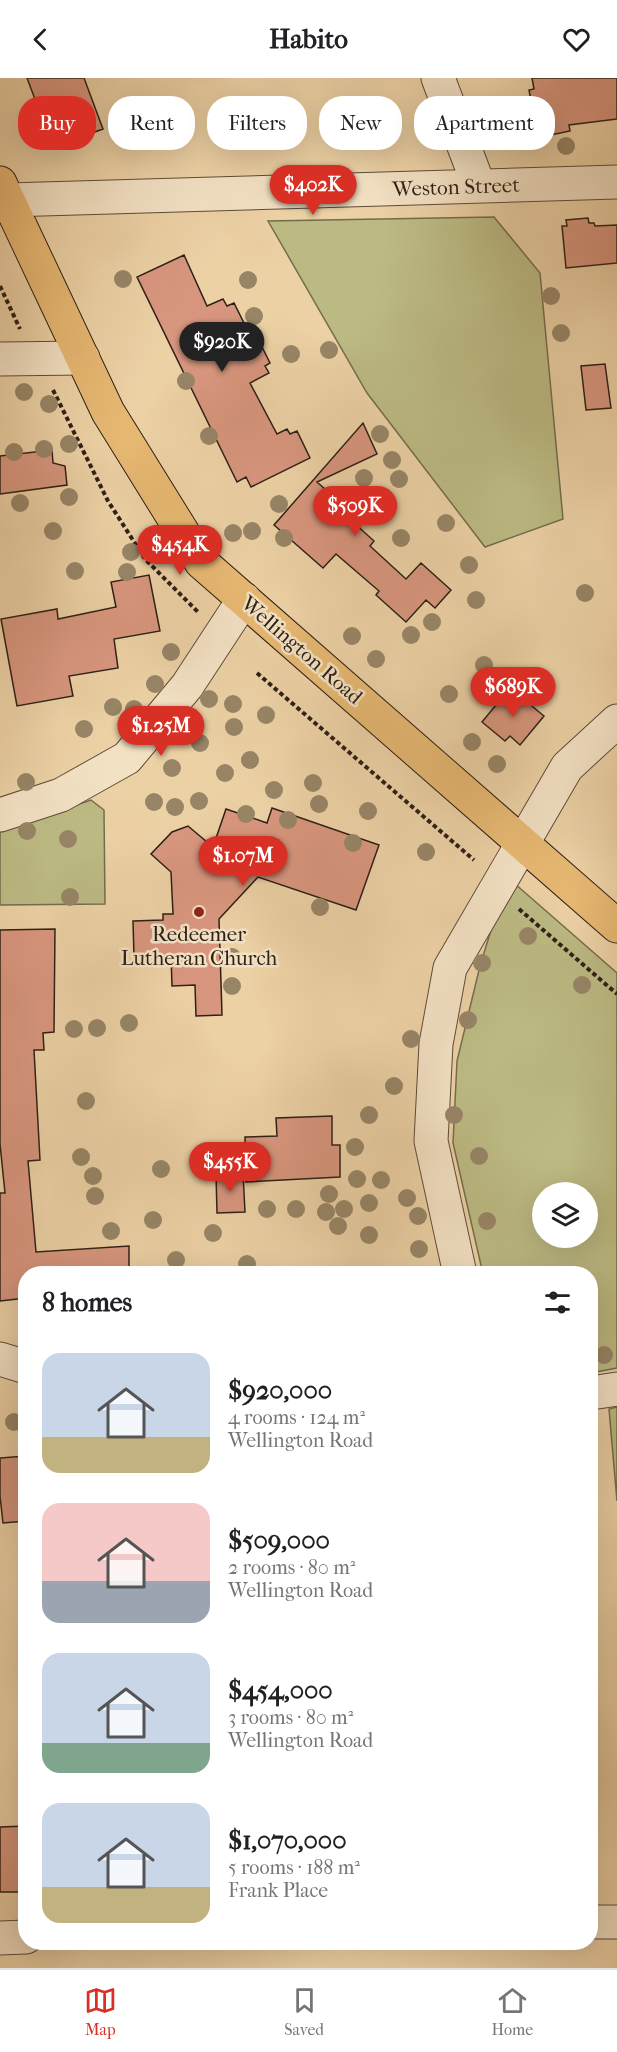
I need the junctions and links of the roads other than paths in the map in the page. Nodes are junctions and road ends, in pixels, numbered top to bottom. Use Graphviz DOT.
graph roads {
  1 [pos="438,78"];
  2 [pos="617,182"];
  3 [pos="479,186"];
  4 [pos="3,191"];
  5 [pos="82,358"];
  6 [pos="0,359"];
  7 [pos="244,599"];
  8 [pos="617,721"];
  9 [pos="0,815"];
  10 [pos="522,843"];
  11 [pos="617,927"];
  12 [pos="458,1266"];
  13 [pos="0,1359"];
  14 [pos="18,1365"];
  15 [pos="18,1377"];
  16 [pos="0,1378"];
  17 [pos="617,1389"];
  18 [pos="598,1392"];
  19 [pos="598,1922"];
  20 [pos="617,1922"];
  21 [pos="18,1937"];
  22 [pos="0,1938"];
  1 -- 3 [label="street"];
  2 -- 3 [label="street, Weston Street"];
  3 -- 4 [label="street, Weston Street"];
  4 -- 5 [label="main road, Wellington Road"];
  5 -- 6 [label="street"];
  5 -- 7 [label="main road, Wellington Road"];
  7 -- 9 [label="street"];
  7 -- 10 [label="main road, Wellington Road"];
  8 -- 10 [label="street"];
  10 -- 11 [label="main road, Wellington Road"];
  10 -- 12 [label="street"];
  13 -- 14 [label="street"];
  15 -- 16 [label="street"];
  17 -- 18 [label="street"];
  19 -- 20 [label="street"];
  21 -- 22 [label="street"];
}
